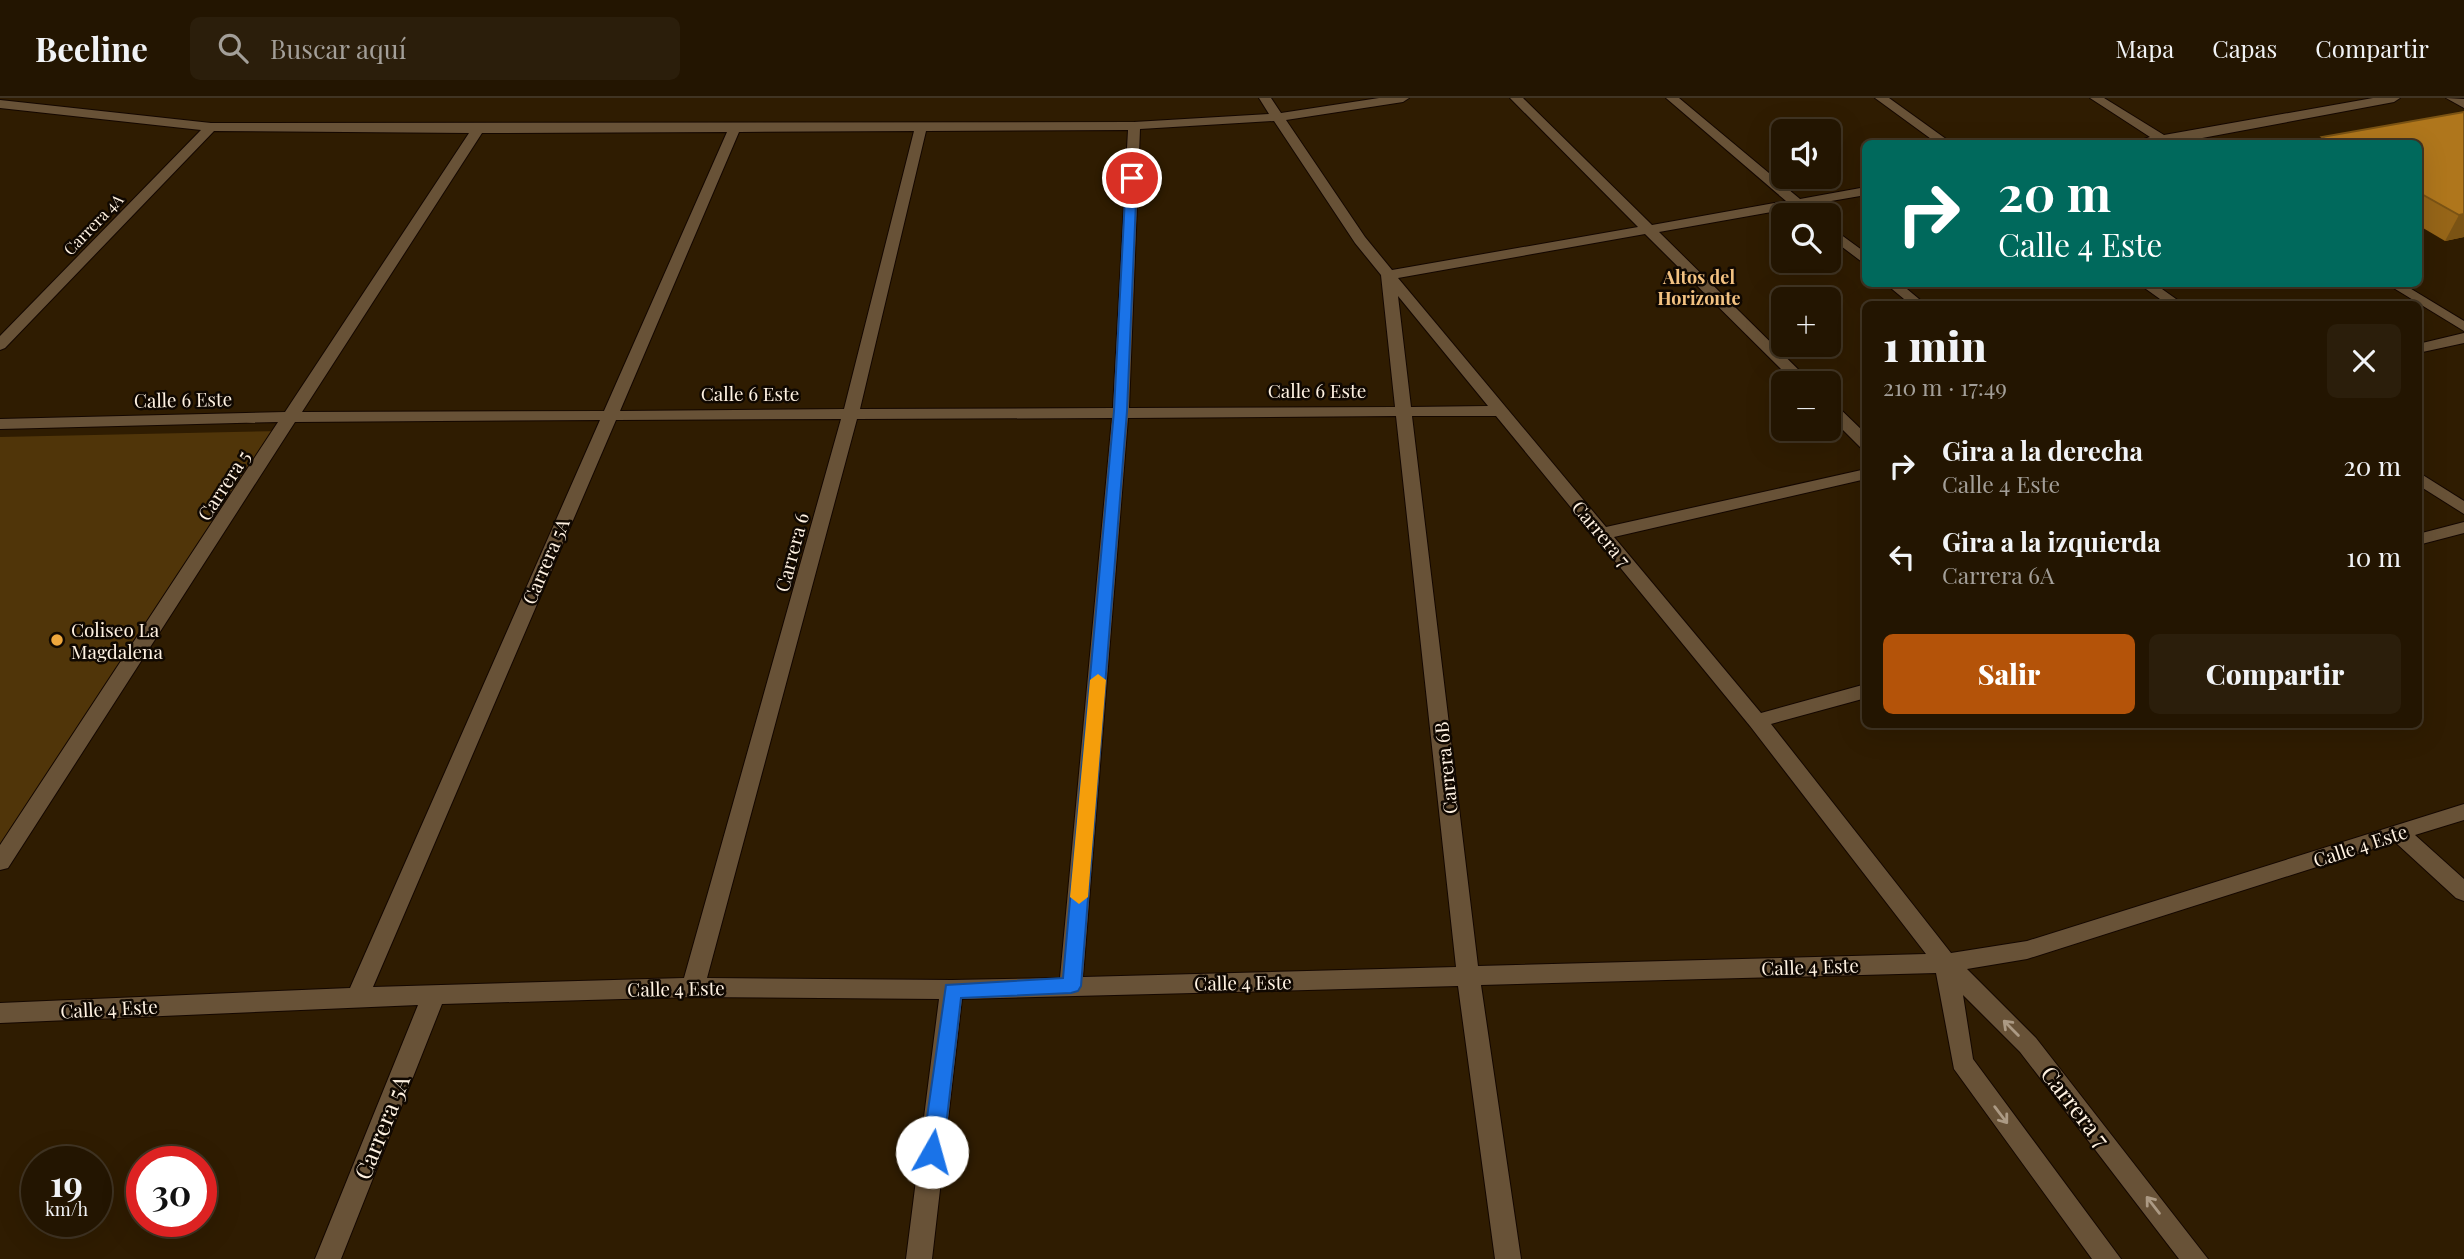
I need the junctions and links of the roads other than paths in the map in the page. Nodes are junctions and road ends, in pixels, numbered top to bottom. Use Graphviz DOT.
graph roads {
  1 [pos="1265,98"];
  2 [pos="1403,98"];
  3 [pos="1516,98"];
  4 [pos="1672,98"];
  5 [pos="1881,98"];
  6 [pos="2096,98"];
  7 [pos="2300,98"];
  8 [pos="2394,98"];
  9 [pos="2452,98"];
  10 [pos="2464,104"];
  11 [pos="2,107"];
  12 [pos="2322,110"];
  13 [pos="1280,117"];
  14 [pos="921,126"];
  15 [pos="1134,126"];
  16 [pos="211,127"];
  17 [pos="735,127"];
  18 [pos="478,130"];
  19 [pos="1941,140"];
  20 [pos="2163,140"];
  21 [pos="2170,140"];
  22 [pos="1862,192"];
  23 [pos="1797,203"];
  24 [pos="1771,208"];
  25 [pos="1649,229"];
  26 [pos="1841,240"];
  27 [pos="1862,258"];
  28 [pos="1388,275"];
  29 [pos="1897,287"];
  30 [pos="2150,287"];
  31 [pos="2399,287"];
  32 [pos="1914,301"];
  33 [pos="2172,301"];
  34 [pos="2422,301"];
  35 [pos="2422,301"];
  36 [pos="2464,327"];
  37 [pos="2464,338"];
  38 [pos="0,345"];
  39 [pos="2422,347"];
  40 [pos="1792,371"];
  41 [pos="1121,411"];
  42 [pos="1405,411"];
  43 [pos="1500,411"];
  44 [pos="851,413"];
  45 [pos="608,415"];
  46 [pos="293,417"];
  47 [pos="1841,419"];
  48 [pos="0,424"];
  49 [pos="1862,440"];
  50 [pos="1862,475"];
  51 [pos="2422,480"];
  52 [pos="2464,509"];
  53 [pos="2464,527"];
  54 [pos="1602,534"];
  55 [pos="2422,539"];
  56 [pos="1862,692"];
  57 [pos="1757,721"];
  58 [pos="2464,812"];
  59 [pos="2399,833"];
  60 [pos="0,862"];
  61 [pos="2464,892"];
  62 [pos="1946,962"];
  63 [pos="1468,976"];
  64 [pos="1071,986"];
  65 [pos="693,987"];
  66 [pos="952,990"];
  67 [pos="434,994"];
  68 [pos="357,997"];
  69 [pos="0,1013"];
  70 [pos="328,1259"];
  71 [pos="919,1259"];
  72 [pos="1508,1259"];
  73 [pos="2108,1259"];
  74 [pos="2195,1259"];
  1 -- 13 [label="street, Carrera 7"];
  2 -- 13 [label="street"];
  3 -- 25 [label="street"];
  4 -- 23 [label="street"];
  5 -- 19 [label="street"];
  6 -- 20 [label="street"];
  7 -- 12 [label="street"];
  8 -- 12 [label="street"];
  9 -- 10 [label="street"];
  11 -- 16 [label="street"];
  12 -- 21 [label="street"];
  13 -- 15 [label="street"];
  13 -- 28 [label="street, Carrera 7"];
  14 -- 15 [label="street"];
  14 -- 17 [label="street"];
  14 -- 44 [label="street, Carrera 6"];
  15 -- 41 [label="street"];
  16 -- 18 [label="street"];
  16 -- 38 [label="street, Carrera 4A"];
  17 -- 18 [label="street"];
  17 -- 45 [label="street, Carrera 5A"];
  18 -- 46 [label="street, Carrera 5"];
  22 -- 23 [label="street"];
  24 -- 25 [label="street"];
  25 -- 28 [label="street"];
  25 -- 40 [label="street"];
  26 -- 27 [label="street"];
  28 -- 42 [label="street, Carrera 6B"];
  28 -- 43 [label="street, Carrera 7"];
  29 -- 32 [label="street"];
  30 -- 33 [label="street"];
  31 -- 35 [label="street"];
  34 -- 36 [label="street"];
  37 -- 39 [label="street"];
  41 -- 42 [label="street, Calle 6 Este"];
  41 -- 44 [label="street, Calle 6 Este"];
  41 -- 64 [label="street"];
  42 -- 43 [label="street, Calle 6 Este"];
  42 -- 63 [label="street, Carrera 6B"];
  43 -- 54 [label="street, Carrera 7"];
  44 -- 45 [label="street, Calle 6 Este"];
  44 -- 65 [label="street, Carrera 6"];
  45 -- 46 [label="street, Calle 6 Este"];
  45 -- 68 [label="street, Carrera 5A"];
  46 -- 48 [label="street, Calle 6 Este"];
  46 -- 60 [label="street, Carrera 5"];
  47 -- 49 [label="street"];
  50 -- 54 [label="street"];
  51 -- 52 [label="street"];
  53 -- 55 [label="street"];
  54 -- 57 [label="street, Carrera 7"];
  56 -- 57 [label="street"];
  57 -- 62 [label="street, Carrera 7"];
  58 -- 59 [label="street, Calle 4 Este"];
  59 -- 61 [label="street"];
  59 -- 62 [label="street, Calle 4 Este"];
  62 -- 63 [label="street, Calle 4 Este"];
  62 -- 73 [label="street, Carrera 7, one-way"];
  74 -- 62 [label="street, Carrera 7, one-way"];
  63 -- 64 [label="street, Calle 4 Este"];
  63 -- 72 [label="street, Carrera 6B"];
  64 -- 66 [label="street, Calle 4 Este"];
  65 -- 66 [label="street, Calle 4 Este"];
  65 -- 67 [label="street, Calle 4 Este"];
  66 -- 71 [label="street"];
  67 -- 68 [label="street, Calle 4 Este"];
  67 -- 70 [label="street, Carrera 5A"];
  68 -- 69 [label="street, Calle 4 Este"];
}
